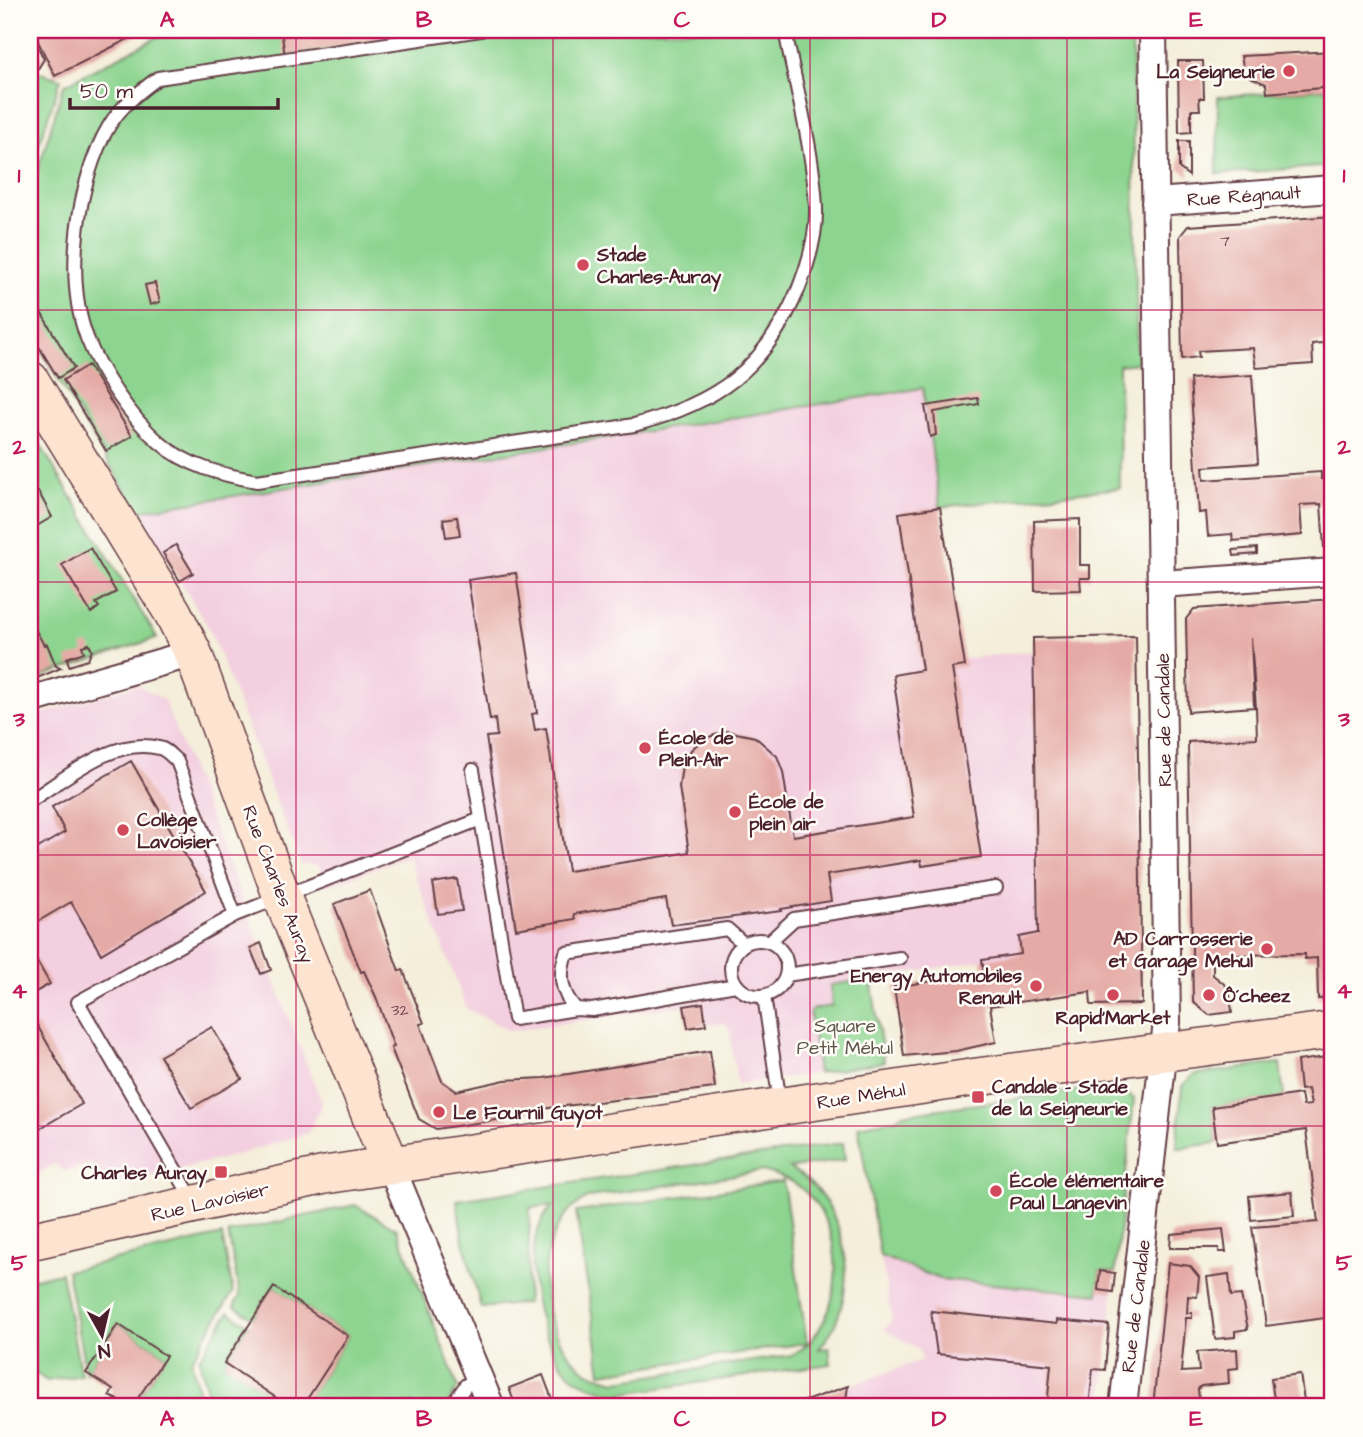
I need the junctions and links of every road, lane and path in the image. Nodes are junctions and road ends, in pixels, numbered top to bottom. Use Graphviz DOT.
graph roads {
  1 [pos="481,30"];
  2 [pos="785,30"];
  3 [pos="1153,30"];
  4 [pos="1333,189"];
  5 [pos="1154,202"];
  6 [pos="30,380"];
  7 [pos="1333,572"];
  8 [pos="1161,584"];
  9 [pos="192,653"];
  10 [pos="30,700"];
  11 [pos="474,770"];
  12 [pos="30,800"];
  13 [pos="481,819"];
  14 [pos="996,888"];
  15 [pos="282,897"];
  16 [pos="235,915"];
  17 [pos="769,942"];
  18 [pos="744,944"];
  19 [pos="900,958"];
  20 [pos="786,975"];
  21 [pos="736,985"];
  22 [pos="764,996"];
  23 [pos="576,1009"];
  24 [pos="1333,1030"];
  25 [pos="1164,1052"];
  26 [pos="780,1107"];
  27 [pos="391,1166"];
  28 [pos="195,1205"];
  29 [pos="30,1241"];
  30 [pos="479,1378"];
  31 [pos="451,1407"];
  32 [pos="491,1407"];
  33 [pos="1123,1407"];
  1 -- 2 [label="lane"];
  3 -- 5 [label="street, Rue de Candale"];
  4 -- 5 [label="street, Rue Régnault"];
  5 -- 8 [label="street, Rue de Candale"];
  6 -- 9 [label="street, Rue Charles Auray"];
  7 -- 8 [label="street"];
  8 -- 25 [label="street, Rue de Candale"];
  9 -- 10 [label="street"];
  9 -- 15 [label="street, Rue Charles Auray"];
  11 -- 13 [label="lane"];
  12 -- 16 [label="lane"];
  13 -- 15 [label="lane"];
  13 -- 23 [label="lane"];
  14 -- 17 [label="lane"];
  15 -- 16 [label="lane"];
  15 -- 27 [label="street, Rue Charles Auray"];
  16 -- 28 [label="lane"];
  17 -- 18 [label="lane"];
  17 -- 20 [label="lane"];
  18 -- 21 [label="lane"];
  18 -- 23 [label="lane"];
  19 -- 20 [label="lane"];
  20 -- 22 [label="lane"];
  21 -- 22 [label="lane"];
  21 -- 23 [label="lane"];
  22 -- 26 [label="lane"];
  24 -- 25 [label="street, Rue Méhul"];
  25 -- 26 [label="street, Rue Méhul"];
  25 -- 33 [label="street, Rue de Candale"];
  26 -- 27 [label="street, Rue Méhul"];
  27 -- 28 [label="street, Rue Lavoisier"];
  27 -- 30 [label="street, Rue Charles Auray"];
  28 -- 29 [label="street, Rue Lavoisier"];
  30 -- 31 [label="lane"];
  30 -- 32 [label="street, Rue Charles Auray"];
}
